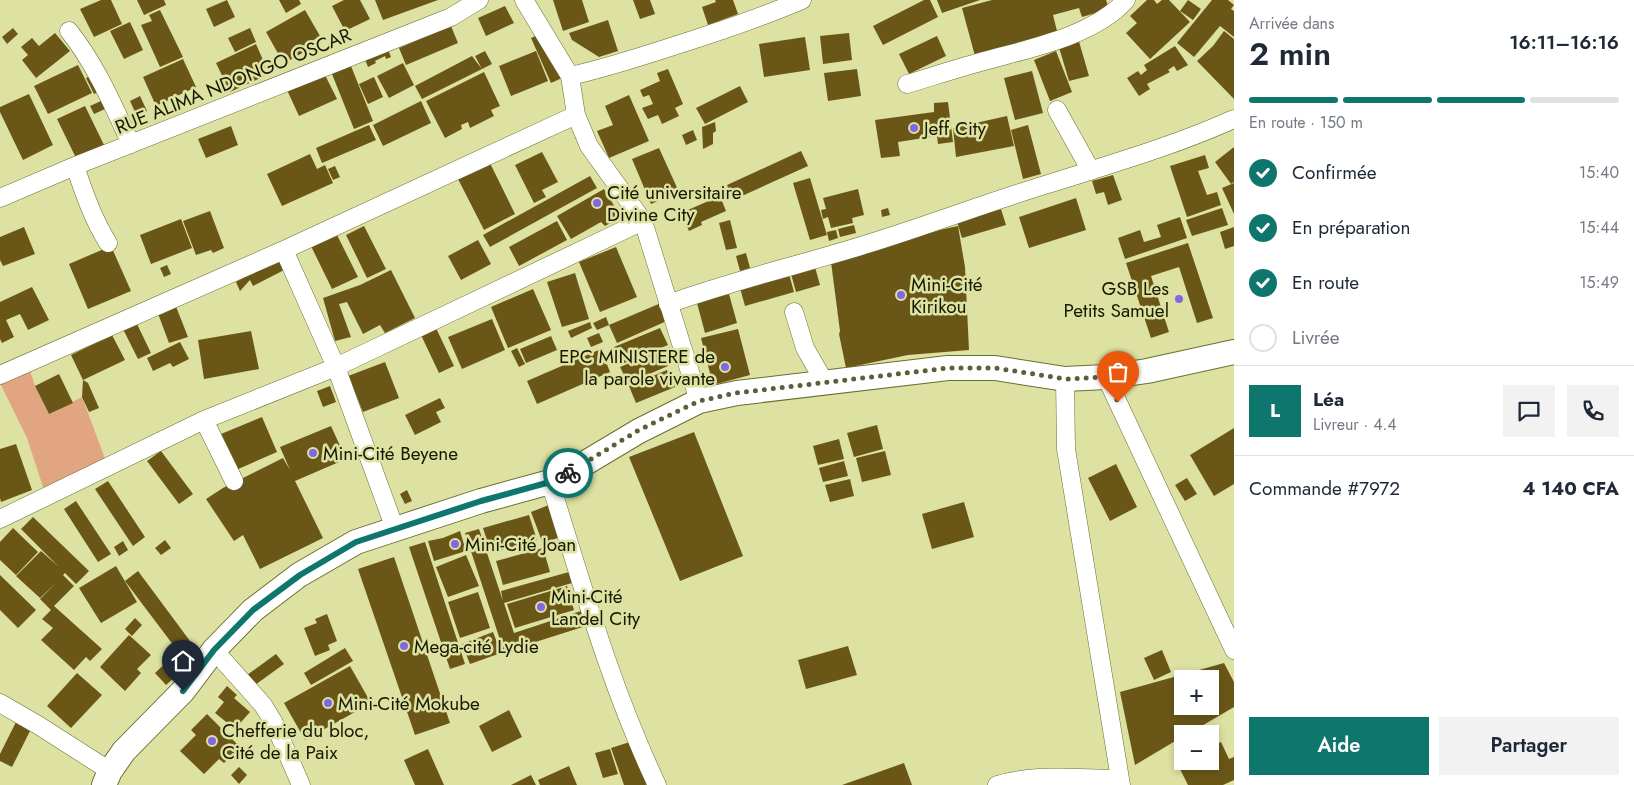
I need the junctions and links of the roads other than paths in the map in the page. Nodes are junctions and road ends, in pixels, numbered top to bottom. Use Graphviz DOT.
graph roads {
  1 [pos="479,0"];
  2 [pos="524,0"];
  3 [pos="802,0"];
  4 [pos="1126,0"];
  5 [pos="69,31"];
  6 [pos="570,76"];
  7 [pos="907,84"];
  8 [pos="1057,110"];
  9 [pos="576,115"];
  10 [pos="1234,119"];
  11 [pos="131,144"];
  12 [pos="75,166"];
  13 [pos="1091,171"];
  14 [pos="0,198"];
  15 [pos="643,221"];
  16 [pos="108,243"];
  17 [pos="284,250"];
  18 [pos="668,304"];
  19 [pos="794,312"];
  20 [pos="1234,352"];
  21 [pos="336,367"];
  22 [pos="0,375"];
  23 [pos="1106,377"];
  24 [pos="1066,379"];
  25 [pos="825,383"];
  26 [pos="699,401"];
  27 [pos="204,420"];
  28 [pos="234,481"];
  29 [pos="550,482"];
  30 [pos="0,519"];
  31 [pos="395,529"];
  32 [pos="214,650"];
  33 [pos="1234,650"];
  34 [pos="0,703"];
  35 [pos="107,778"];
  36 [pos="1120,782"];
  37 [pos="301,785"];
  38 [pos="656,785"];
  39 [pos="997,785"];
  1 -- 11 [label="street, RUE ALIMA NDONGO OSCAR"];
  2 -- 6 [label="street"];
  3 -- 6 [label="street"];
  4 -- 7 [label="street"];
  5 -- 11 [label="street"];
  6 -- 9 [label="street"];
  8 -- 13 [label="street"];
  9 -- 15 [label="street"];
  9 -- 17 [label="street"];
  10 -- 13 [label="street"];
  11 -- 12 [label="street, RUE ALIMA NDONGO OSCAR"];
  12 -- 14 [label="street, RUE ALIMA NDONGO OSCAR"];
  12 -- 16 [label="street"];
  13 -- 18 [label="street"];
  15 -- 18 [label="street"];
  15 -- 21 [label="street"];
  17 -- 21 [label="street"];
  17 -- 22 [label="street"];
  18 -- 26 [label="street"];
  19 -- 25 [label="street"];
  20 -- 23 [label="street"];
  21 -- 27 [label="street"];
  21 -- 31 [label="street"];
  23 -- 24 [label="street"];
  23 -- 33 [label="street"];
  24 -- 25 [label="street"];
  24 -- 36 [label="street"];
  25 -- 26 [label="street"];
  26 -- 29 [label="street"];
  27 -- 28 [label="street"];
  27 -- 30 [label="street"];
  29 -- 31 [label="street"];
  29 -- 38 [label="street"];
  31 -- 32 [label="street"];
  32 -- 35 [label="street"];
  32 -- 37 [label="street"];
  34 -- 35 [label="street"];
  36 -- 39 [label="street"];
}
